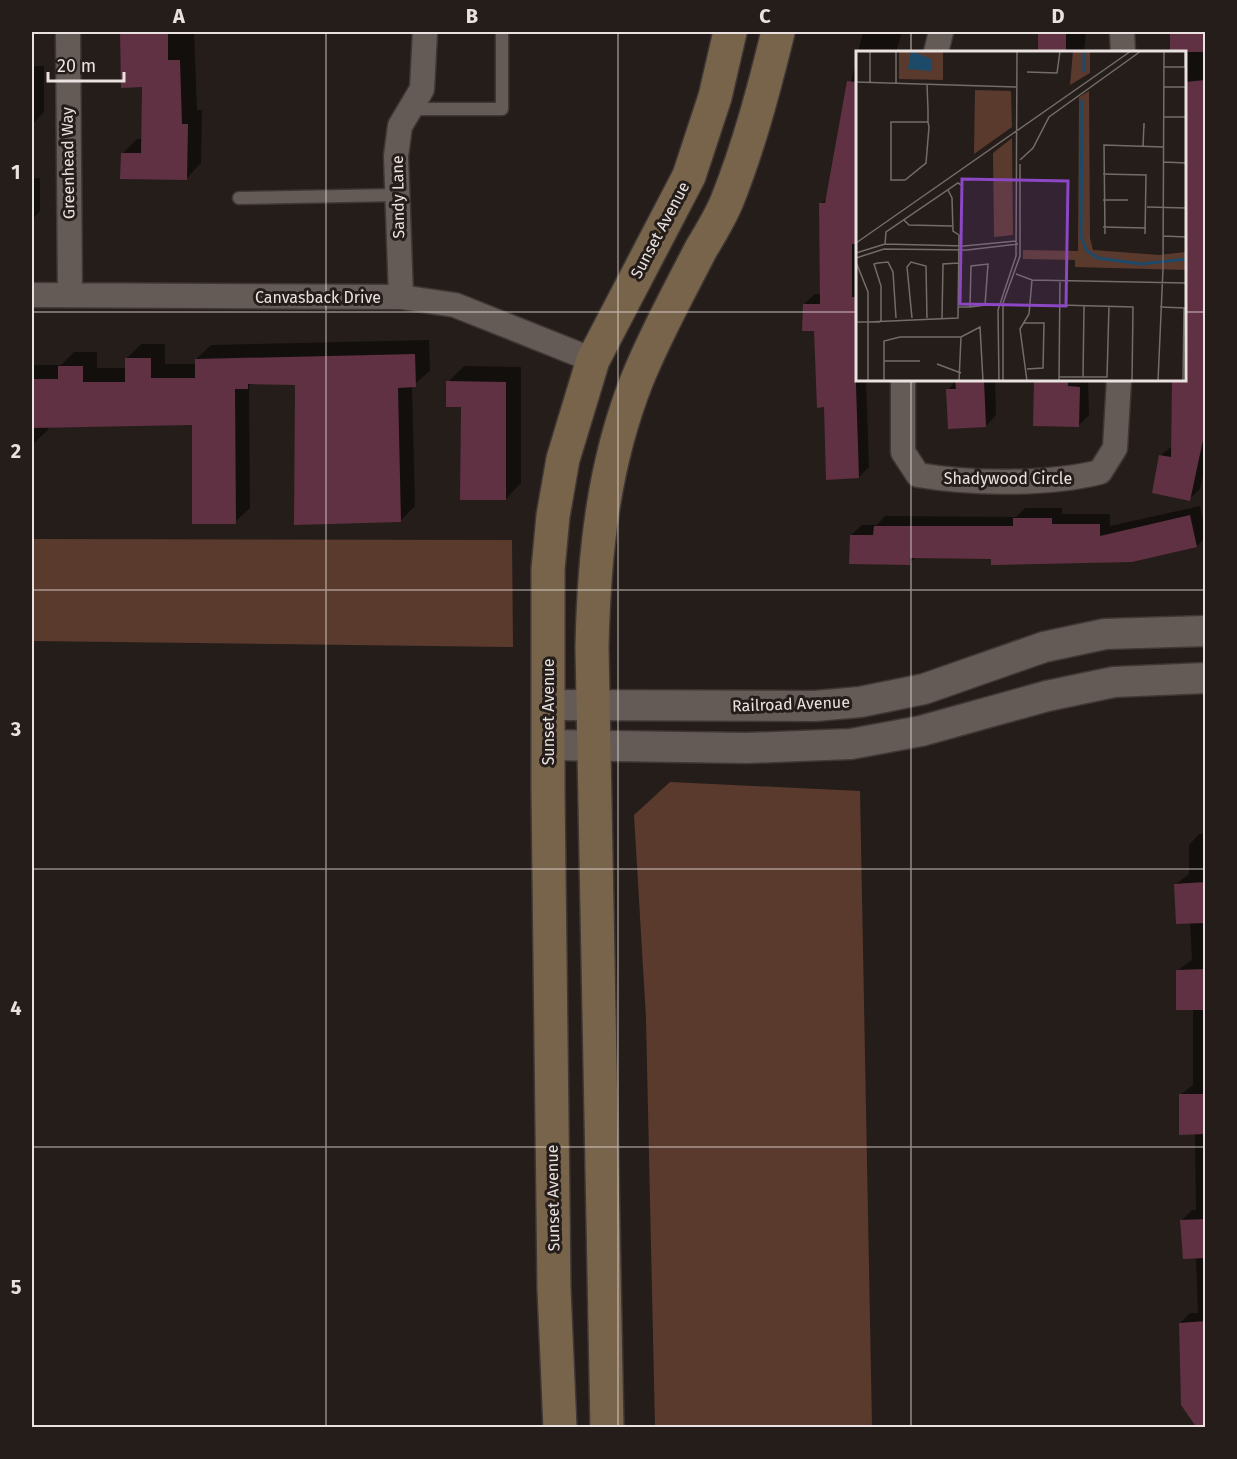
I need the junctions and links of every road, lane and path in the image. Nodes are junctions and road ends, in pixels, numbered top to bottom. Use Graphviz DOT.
graph roads {
  1 [pos="68,32"];
  2 [pos="424,32"];
  3 [pos="502,32"];
  4 [pos="730,32"];
  5 [pos="778,32"];
  6 [pos="941,32"];
  7 [pos="1122,32"];
  8 [pos="936,51"];
  9 [pos="1123,51"];
  10 [pos="410,110"];
  11 [pos="396,195"];
  12 [pos="240,198"];
  13 [pos="32,295"];
  14 [pos="70,296"];
  15 [pos="401,297"];
  16 [pos="593,360"];
  17 [pos="903,381"];
  18 [pos="1119,381"];
  19 [pos="1206,631"];
  20 [pos="1206,678"];
  21 [pos="548,705"];
  22 [pos="593,706"];
  23 [pos="548,745"];
  24 [pos="594,746"];
  25 [pos="560,1428"];
  26 [pos="607,1428"];
  1 -- 14 [label="street, Greenhead Way"];
  2 -- 10 [label="street, Sandy Lane"];
  3 -- 10 [label="lane"];
  4 -- 16 [label="main road, Sunset Avenue"];
  5 -- 22 [label="main road"];
  6 -- 8 [label="street"];
  7 -- 9 [label="street"];
  10 -- 11 [label="street, Sandy Lane"];
  11 -- 12 [label="lane"];
  11 -- 15 [label="street, Sandy Lane"];
  13 -- 14 [label="street, Canvasback Drive"];
  14 -- 15 [label="street, Canvasback Drive"];
  15 -- 16 [label="street, Canvasback Drive"];
  16 -- 21 [label="main road, Sunset Avenue"];
  17 -- 18 [label="street, Shadywood Circle"];
  19 -- 22 [label="street, Railroad Avenue"];
  20 -- 24 [label="street"];
  21 -- 22 [label="street, Railroad Avenue"];
  21 -- 23 [label="main road, Sunset Avenue"];
  22 -- 24 [label="main road"];
  23 -- 24 [label="street"];
  23 -- 25 [label="main road, Sunset Avenue"];
  24 -- 26 [label="main road"];
}
